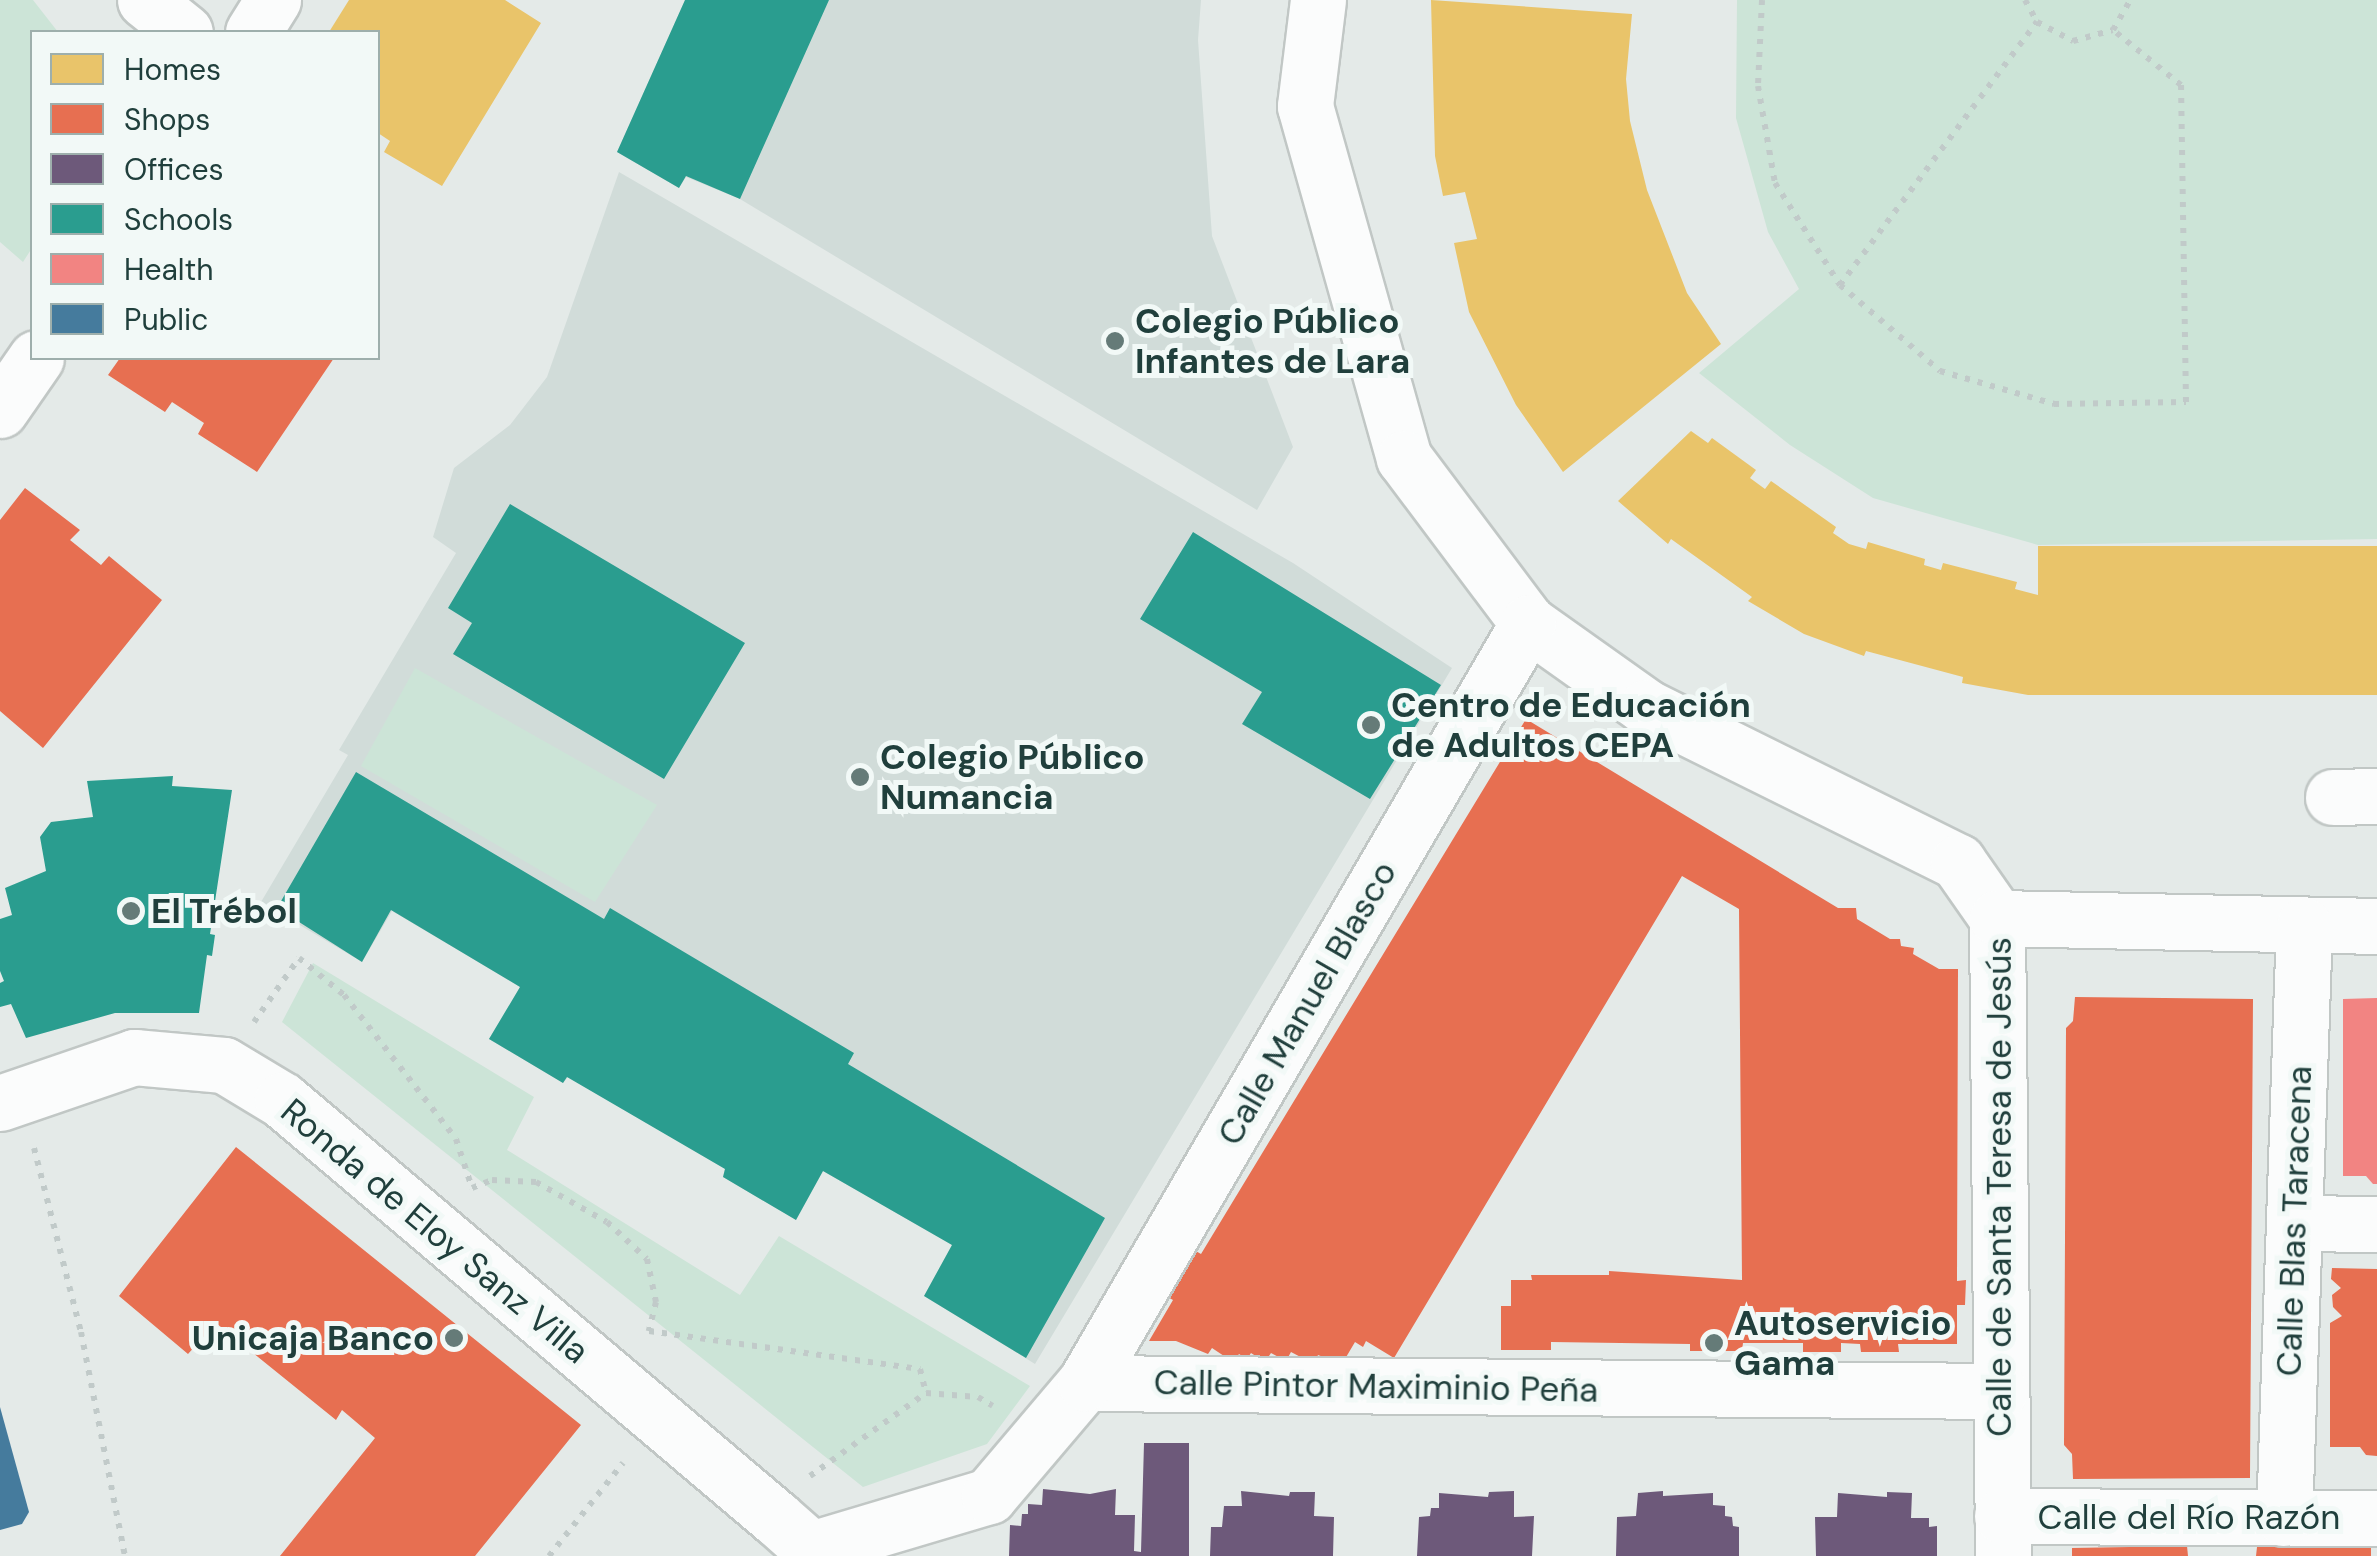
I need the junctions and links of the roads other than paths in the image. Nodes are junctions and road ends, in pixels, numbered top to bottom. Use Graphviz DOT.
graph roads {
  1 [pos="145,0"];
  2 [pos="273,0"];
  3 [pos="1318,0"];
  4 [pos="182,30"];
  5 [pos="254,30"];
  6 [pos="35,360"];
  7 [pos="0,410"];
  8 [pos="1528,623"];
  9 [pos="1998,918"];
  10 [pos="2304,925"];
  11 [pos="2377,926"];
  12 [pos="0,1103"];
  13 [pos="2294,1222"];
  14 [pos="2377,1224"];
  15 [pos="1086,1383"];
  16 [pos="2000,1392"];
  17 [pos="2284,1518"];
  18 [pos="2377,1518"];
  19 [pos="2002,1536"];
  20 [pos="800,1541"];
  1 -- 4 [label="street"];
  2 -- 5 [label="street"];
  3 -- 8 [label="street, Calle de Santa Teresa de Jesús"];
  6 -- 7 [label="street"];
  8 -- 9 [label="street, Calle de Santa Teresa de Jesús"];
  8 -- 15 [label="street, Calle Manuel Blasco"];
  9 -- 10 [label="street"];
  9 -- 16 [label="street, Calle de Santa Teresa de Jesús"];
  10 -- 11 [label="street"];
  10 -- 13 [label="street, Calle Blas Taracena"];
  12 -- 20 [label="street, Ronda de Eloy Sanz Villa"];
  13 -- 14 [label="street"];
  13 -- 17 [label="street, Calle Blas Taracena"];
  15 -- 16 [label="street, Calle Pintor Maximinio Peña"];
  15 -- 20 [label="street"];
  16 -- 19 [label="street, Calle de Santa Teresa de Jesús"];
  17 -- 18 [label="street, Calle del Río Razón"];
  17 -- 19 [label="street, Calle del Río Razón"];
}
